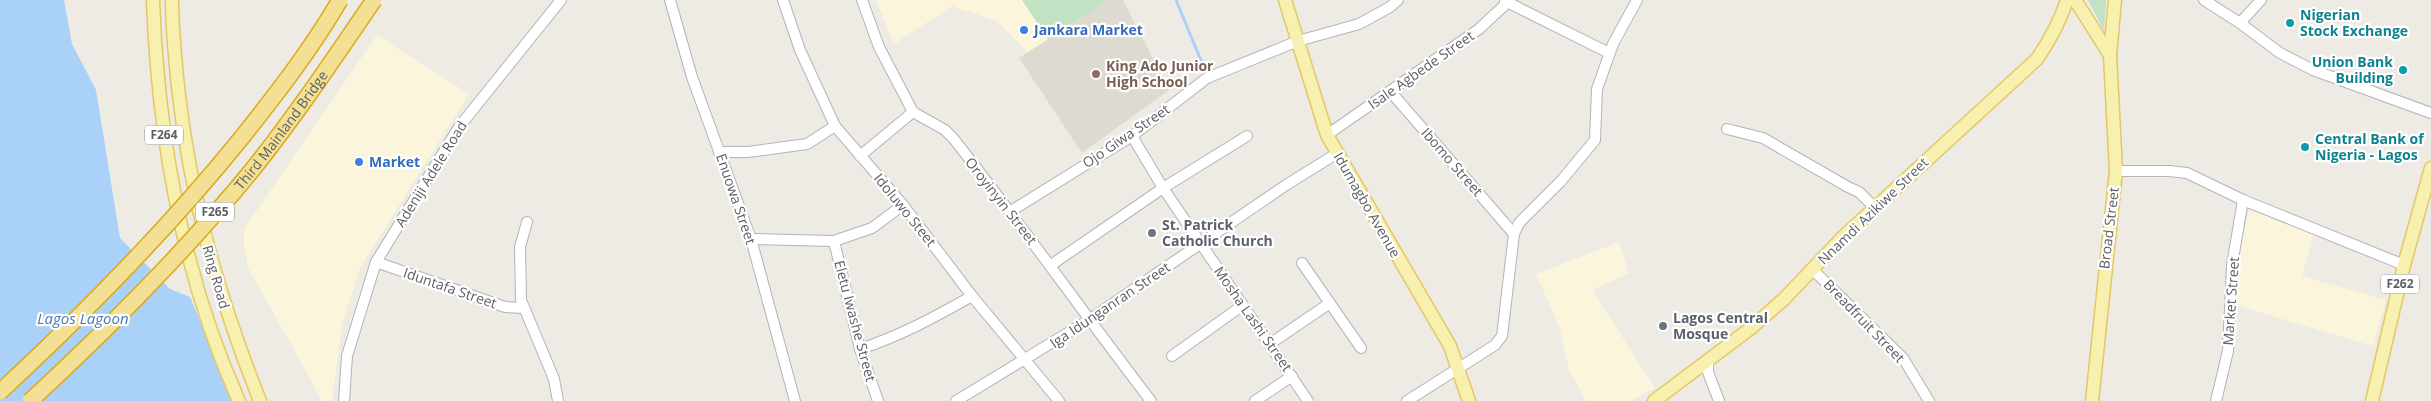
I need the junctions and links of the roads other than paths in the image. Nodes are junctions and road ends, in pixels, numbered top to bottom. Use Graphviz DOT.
graph roads {
  1 [pos="153,0"];
  2 [pos="172,0"];
  3 [pos="340,0"];
  4 [pos="374,0"];
  5 [pos="561,0"];
  6 [pos="670,0"];
  7 [pos="783,0"];
  8 [pos="862,0"];
  9 [pos="1285,0"];
  10 [pos="1398,0"];
  11 [pos="1637,0"];
  12 [pos="2067,0"];
  13 [pos="2075,0"];
  14 [pos="2114,0"];
  15 [pos="2204,0"];
  16 [pos="2261,0"];
  17 [pos="1507,1"];
  18 [pos="2240,23"];
  19 [pos="1298,41"];
  20 [pos="1609,53"];
  21 [pos="2110,55"];
  22 [pos="1390,91"];
  23 [pos="913,112"];
  24 [pos="2431,113"];
  25 [pos="834,126"];
  26 [pos="1727,129"];
  27 [pos="1327,135"];
  28 [pos="1132,136"];
  29 [pos="1247,136"];
  30 [pos="719,152"];
  31 [pos="1336,154"];
  32 [pos="860,156"];
  33 [pos="2431,168"];
  34 [pos="2116,171"];
  35 [pos="1163,188"];
  36 [pos="2242,200"];
  37 [pos="903,205"];
  38 [pos="1876,209"];
  39 [pos="1011,212"];
  40 [pos="527,222"];
  41 [pos="1514,234"];
  42 [pos="750,239"];
  43 [pos="834,241"];
  44 [pos="1201,244"];
  45 [pos="376,262"];
  46 [pos="1302,263"];
  47 [pos="1050,265"];
  48 [pos="2404,265"];
  49 [pos="1812,269"];
  50 [pos="972,296"];
  51 [pos="1330,303"];
  52 [pos="1242,305"];
  53 [pos="524,308"];
  54 [pos="1089,320"];
  55 [pos="1270,343"];
  56 [pos="1361,348"];
  57 [pos="860,349"];
  58 [pos="1172,356"];
  59 [pos="1708,360"];
  60 [pos="1024,361"];
  61 [pos="1458,368"];
  62 [pos="1292,376"];
  63 [pos="0,392"];
  64 [pos="30,401"];
  65 [pos="239,401"];
  66 [pos="260,401"];
  67 [pos="344,401"];
  68 [pos="558,401"];
  69 [pos="795,401"];
  70 [pos="878,401"];
  71 [pos="956,401"];
  72 [pos="1059,401"];
  73 [pos="1152,401"];
  74 [pos="1255,401"];
  75 [pos="1308,401"];
  76 [pos="1406,401"];
  77 [pos="1469,401"];
  78 [pos="1654,401"];
  79 [pos="1719,401"];
  80 [pos="1929,401"];
  81 [pos="2092,401"];
  82 [pos="2216,401"];
  83 [pos="2372,401"];
  1 -- 65 [label="main road, Ring Road / F264"];
  2 -- 66 [label="main road, Ring Road / F264"];
  3 -- 63 [label="highway, Third Mainland Bridge / F265, bridge"];
  4 -- 64 [label="highway, Third Mainland Bridge / F265, bridge"];
  5 -- 45 [label="street, Adeniji Adele Road"];
  6 -- 30 [label="street, Enuowa Street"];
  7 -- 25 [label="street, Idoluwo Steet"];
  8 -- 23 [label="street"];
  9 -- 19 [label="main road, Idumagbo Avenue"];
  10 -- 19 [label="street, Ojo Giwa Street"];
  11 -- 20 [label="street"];
  12 -- 38 [label="main road, Nnamdi Azikiwe Street"];
  13 -- 21 [label="main road, Broad Street"];
  14 -- 21 [label="main road, Broad Street"];
  15 -- 18 [label="street"];
  16 -- 18 [label="street"];
  17 -- 20 [label="street"];
  17 -- 22 [label="street, Isale Agbede Street"];
  18 -- 24 [label="street"];
  19 -- 27 [label="main road, Idumagbo Avenue"];
  19 -- 28 [label="street, Ojo Giwa Street"];
  20 -- 41 [label="street"];
  21 -- 34 [label="main road, Broad Street"];
  22 -- 27 [label="street, Isale Agbede Street"];
  22 -- 41 [label="street, Ibomo Street"];
  23 -- 32 [label="street"];
  23 -- 39 [label="street, Oroyinyin Street"];
  25 -- 30 [label="street"];
  25 -- 32 [label="street, Idoluwo Steet"];
  26 -- 38 [label="street"];
  27 -- 31 [label="main road, Idumagbo Avenue"];
  28 -- 35 [label="street, Mosha Lashi Street"];
  28 -- 39 [label="street, Ojo Giwa Street"];
  29 -- 35 [label="street"];
  30 -- 42 [label="street, Enuowa Street"];
  31 -- 44 [label="street, Iga Idunganran Street"];
  31 -- 61 [label="main road, Idumagbo Avenue"];
  32 -- 37 [label="street, Idoluwo Steet"];
  33 -- 48 [label="main road, F262"];
  34 -- 36 [label="street"];
  34 -- 81 [label="main road, Broad Street"];
  35 -- 44 [label="street, Mosha Lashi Street"];
  35 -- 47 [label="street"];
  36 -- 48 [label="street"];
  36 -- 82 [label="street, Market Street"];
  37 -- 43 [label="street"];
  37 -- 50 [label="street, Idoluwo Steet"];
  38 -- 49 [label="main road, Nnamdi Azikiwe Street"];
  39 -- 47 [label="street, Oroyinyin Street"];
  40 -- 53 [label="street"];
  41 -- 61 [label="street"];
  42 -- 43 [label="street"];
  42 -- 69 [label="street, Enuowa Street"];
  43 -- 57 [label="street, Eletu Iwashe Street"];
  44 -- 52 [label="street, Mosha Lashi Street"];
  44 -- 54 [label="street, Iga Idunganran Street"];
  45 -- 53 [label="street, Iduntafa Street"];
  45 -- 67 [label="street, Adeniji Adele Road"];
  46 -- 51 [label="street"];
  47 -- 54 [label="street, Oroyinyin Street"];
  48 -- 83 [label="main road, F262"];
  49 -- 59 [label="main road, Nnamdi Azikiwe Street"];
  49 -- 80 [label="street, Breadfruit Street"];
  50 -- 57 [label="street"];
  50 -- 60 [label="street, Idoluwo Steet"];
  51 -- 55 [label="street"];
  51 -- 56 [label="street"];
  52 -- 55 [label="street, Mosha Lashi Street"];
  52 -- 58 [label="street"];
  53 -- 68 [label="street"];
  54 -- 60 [label="street, Iga Idunganran Street"];
  54 -- 73 [label="street, Oroyinyin Street"];
  55 -- 62 [label="street, Mosha Lashi Street"];
  57 -- 70 [label="street, Eletu Iwashe Street"];
  59 -- 78 [label="main road, Nnamdi Azikiwe Street"];
  59 -- 79 [label="street"];
  60 -- 71 [label="street, Iga Idunganran Street"];
  60 -- 72 [label="street, Idoluwo Steet"];
  61 -- 76 [label="street"];
  61 -- 77 [label="main road, Idumagbo Avenue"];
  62 -- 74 [label="street"];
  62 -- 75 [label="street, Mosha Lashi Street"];
}
